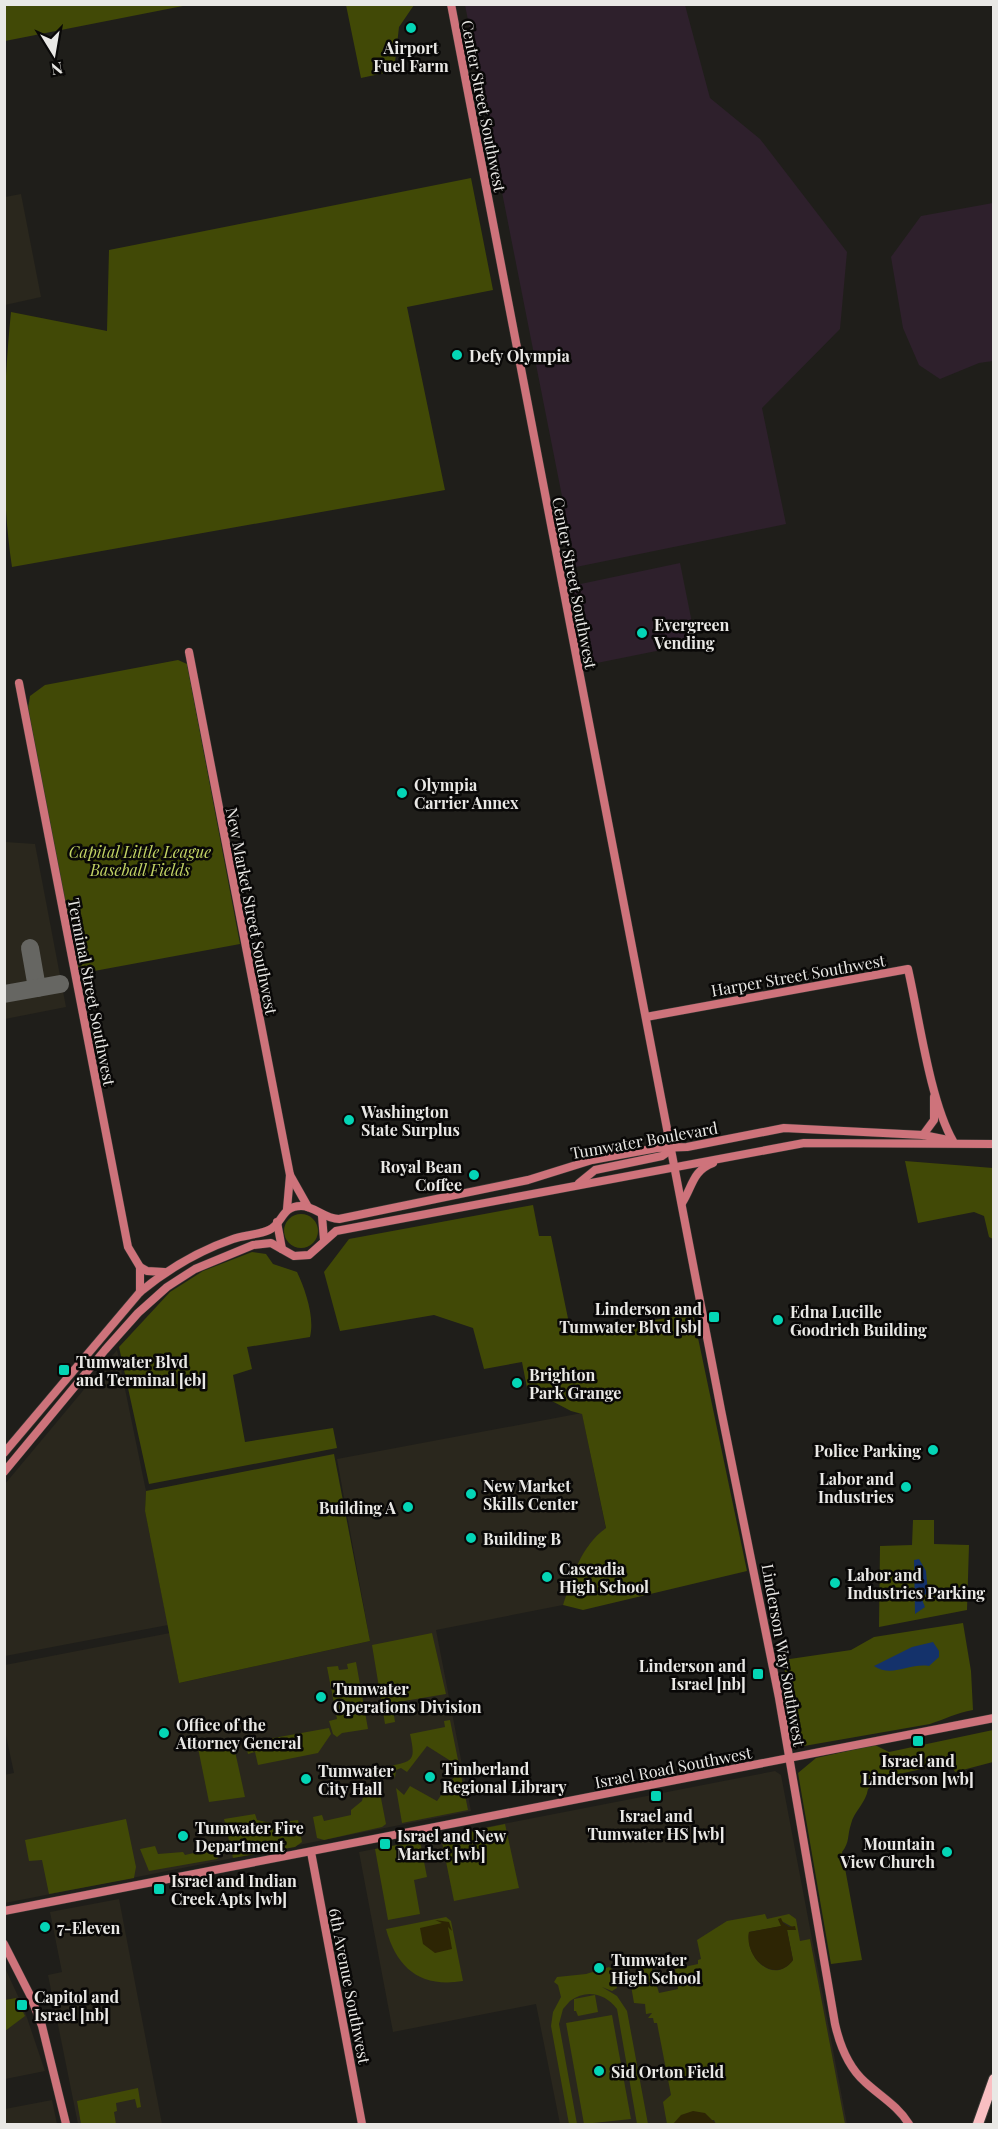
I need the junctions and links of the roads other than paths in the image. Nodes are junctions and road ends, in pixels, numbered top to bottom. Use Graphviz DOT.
graph roads {
  1 [pos="451,4"];
  2 [pos="189,652"];
  3 [pos="19,683"];
  4 [pos="646,1017"];
  5 [pos="934,1086"];
  6 [pos="923,1135"];
  7 [pos="953,1141"];
  8 [pos="976,1144"];
  9 [pos="993,1144"];
  10 [pos="672,1149"];
  11 [pos="716,1159"];
  12 [pos="675,1167"];
  13 [pos="290,1175"];
  14 [pos="576,1185"];
  15 [pos="682,1203"];
  16 [pos="308,1207"];
  17 [pos="287,1209"];
  18 [pos="322,1216"];
  19 [pos="277,1222"];
  20 [pos="324,1240"];
  21 [pos="282,1249"];
  22 [pos="140,1267"];
  23 [pos="166,1272"];
  24 [pos="140,1293"];
  25 [pos="4,1453"];
  26 [pos="4,1472"];
  27 [pos="993,1718"];
  28 [pos="789,1758"];
  29 [pos="311,1852"];
  30 [pos="4,1911"];
  31 [pos="4,1944"];
  32 [pos="993,2079"];
  33 [pos="905,2123"];
  34 [pos="66,2124"];
  35 [pos="362,2124"];
  36 [pos="978,2124"];
  1 -- 4 [label="street, Center Street Southwest"];
  2 -- 13 [label="street, New Market Street Southwest"];
  3 -- 22 [label="street, Terminal Street Southwest"];
  4 -- 5 [label="street, Harper Street Southwest"];
  4 -- 10 [label="street, Center Street Southwest"];
  5 -- 6 [label="street, Harper Street Southwest"];
  5 -- 7 [label="street, Harper Street Southwest"];
  6 -- 7 [label="street, Tumwater Boulevard"];
  6 -- 10 [label="street, Tumwater Boulevard"];
  7 -- 8 [label="street, Tumwater Boulevard"];
  8 -- 9 [label="street, Tumwater Boulevard"];
  8 -- 11 [label="street, Tumwater Boulevard"];
  10 -- 12 [label="street, Center Street Southwest"];
  10 -- 14 [label="street"];
  10 -- 18 [label="street, Tumwater Boulevard"];
  11 -- 12 [label="street, Tumwater Boulevard"];
  11 -- 15 [label="street"];
  12 -- 14 [label="street, Tumwater Boulevard"];
  12 -- 15 [label="street, Linderson Way Southwest"];
  13 -- 16 [label="street, New Market Street Southwest"];
  13 -- 17 [label="street, New Market Street Southwest"];
  14 -- 20 [label="street, Tumwater Boulevard"];
  15 -- 28 [label="street, Linderson Way Southwest"];
  16 -- 17 [label="street"];
  16 -- 18 [label="street"];
  17 -- 19 [label="street"];
  18 -- 20 [label="street"];
  19 -- 21 [label="street"];
  19 -- 23 [label="street"];
  20 -- 21 [label="street"];
  21 -- 26 [label="street"];
  22 -- 23 [label="street"];
  22 -- 24 [label="street, Terminal Street Southwest"];
  23 -- 24 [label="street"];
  24 -- 25 [label="street"];
  27 -- 28 [label="street, Israel Road Southwest"];
  28 -- 29 [label="street, Israel Road Southwest"];
  28 -- 33 [label="street, Linderson Way Southwest"];
  29 -- 30 [label="street, Israel Road Southwest"];
  29 -- 35 [label="street, 6th Avenue Southwest"];
  31 -- 34 [label="street"];
  32 -- 36 [label="highway"];
}
